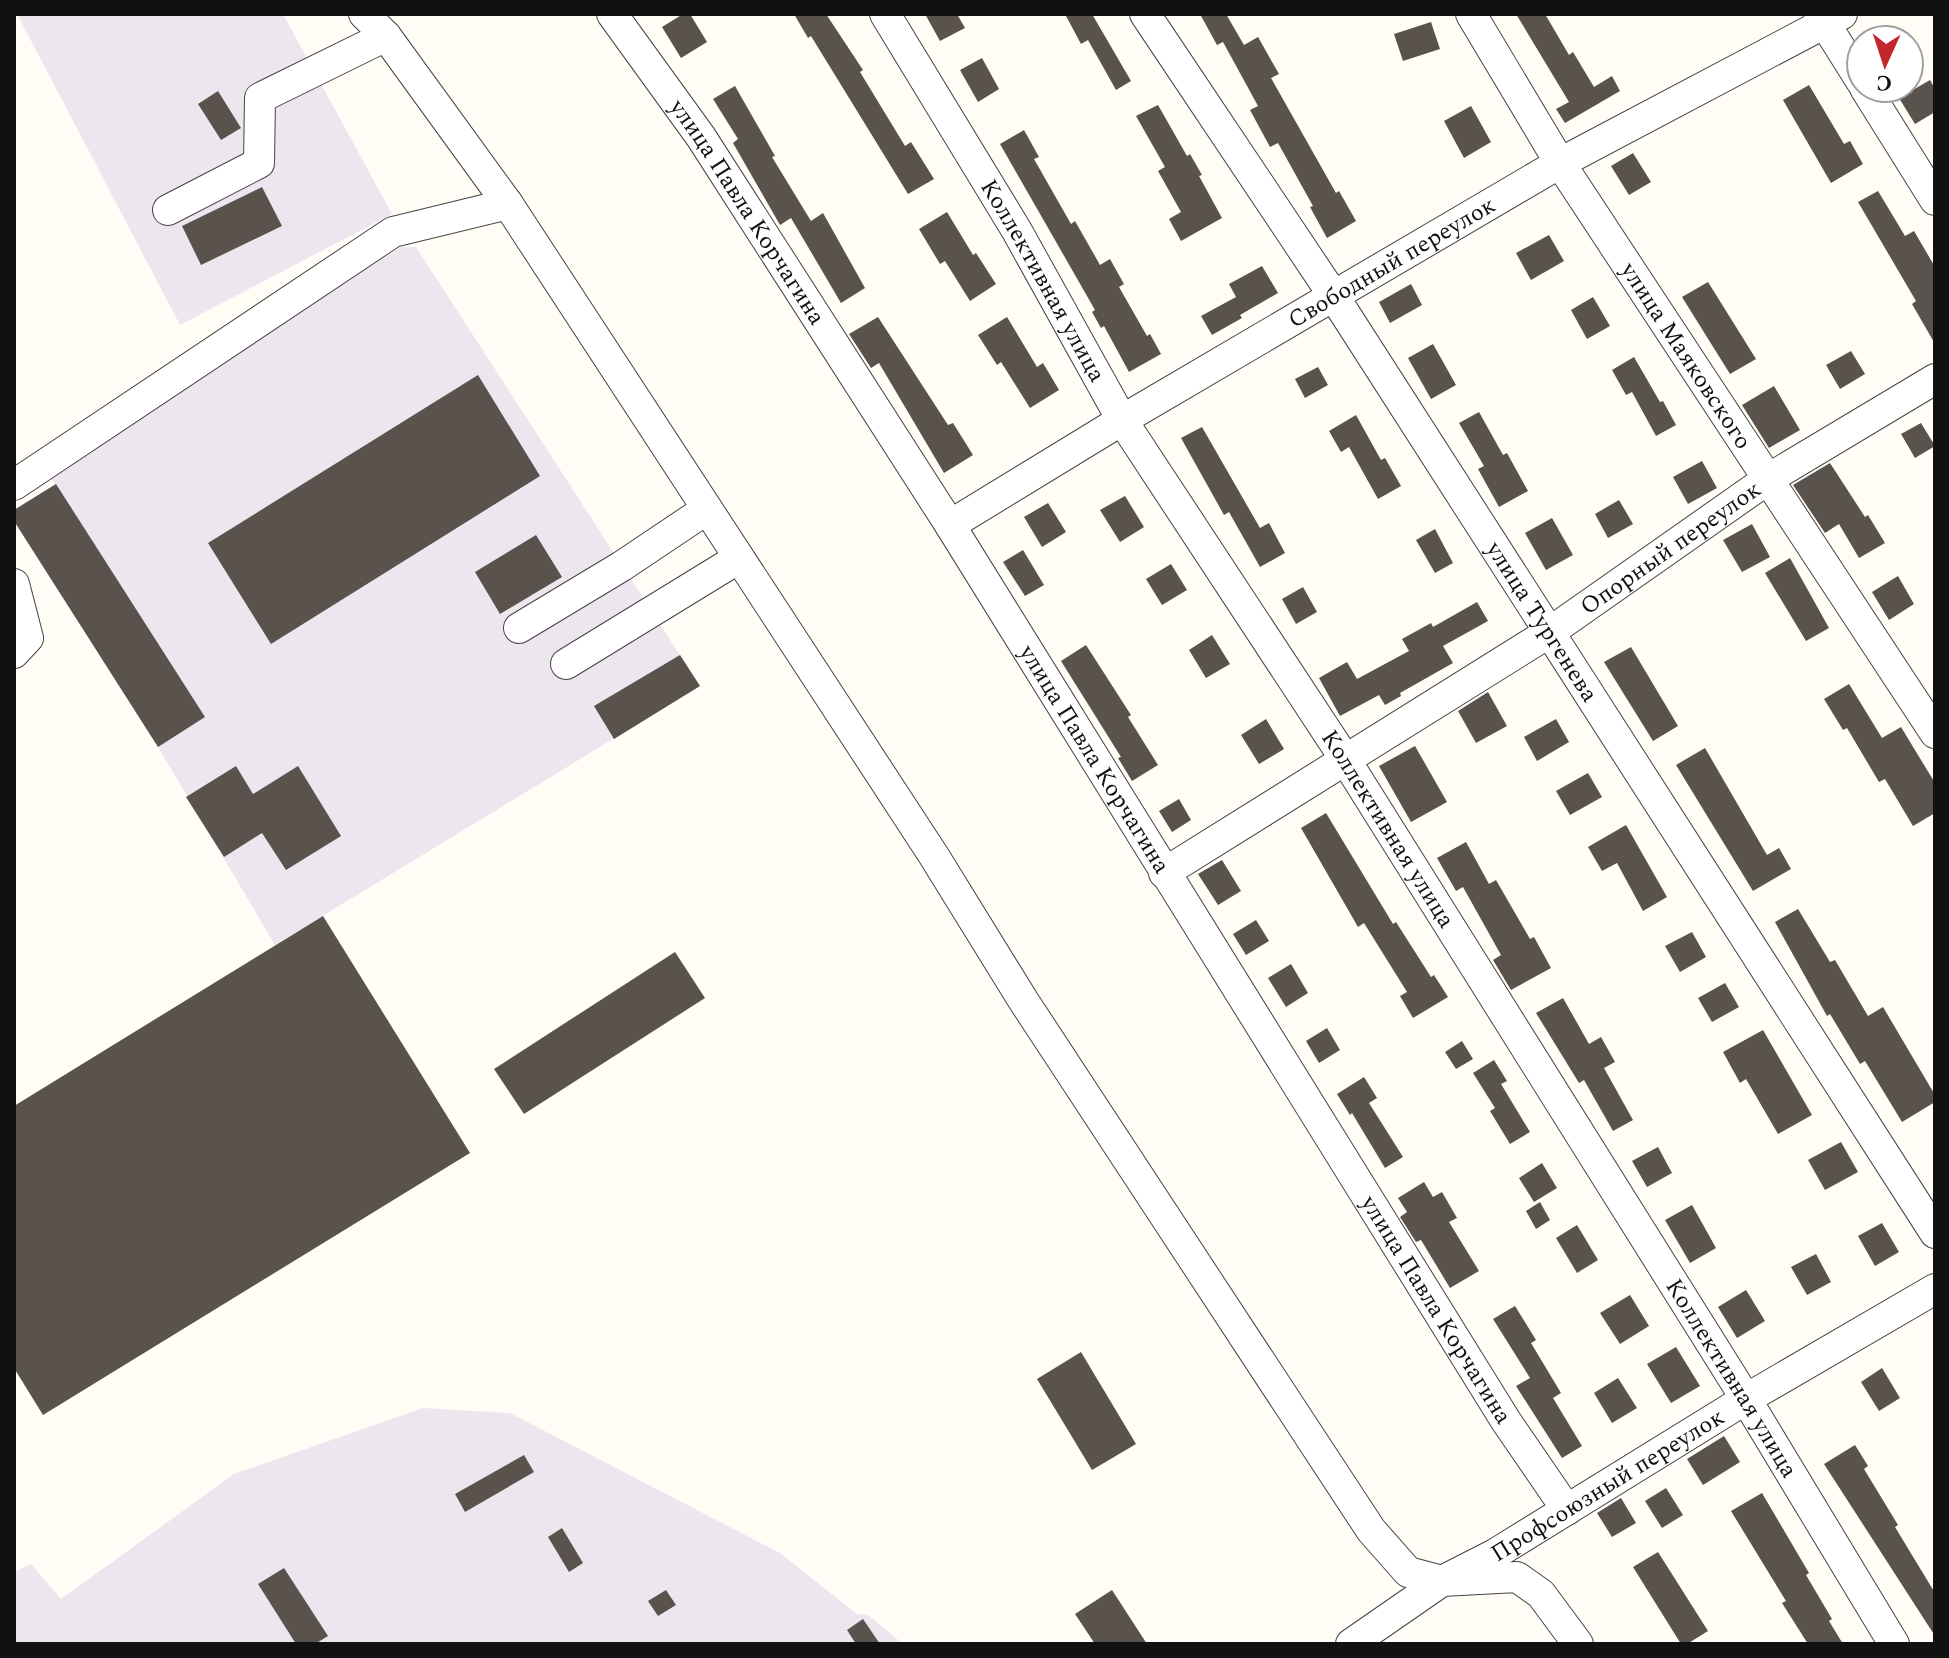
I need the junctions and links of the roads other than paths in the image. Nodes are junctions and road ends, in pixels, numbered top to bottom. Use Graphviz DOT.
graph roads {
  1 [pos="364,14"];
  2 [pos="612,14"];
  3 [pos="885,14"];
  4 [pos="1145,14"];
  5 [pos="1471,14"];
  6 [pos="1829,17"];
  7 [pos="386,36"];
  8 [pos="1845,49"];
  9 [pos="1875,104"];
  10 [pos="1560,163"];
  11 [pos="1935,200"];
  12 [pos="508,204"];
  13 [pos="168,210"];
  14 [pos="1333,295"];
  15 [pos="1935,379"];
  16 [pos="1122,420"];
  17 [pos="1768,479"];
  18 [pos="14,485"];
  19 [pos="707,509"];
  20 [pos="950,525"];
  21 [pos="739,558"];
  22 [pos="14,584"];
  23 [pos="519,628"];
  24 [pos="1550,632"];
  25 [pos="14,653"];
  26 [pos="566,664"];
  27 [pos="1935,733"];
  28 [pos="1345,759"];
  29 [pos="1164,873"];
  30 [pos="1935,1233"];
  31 [pos="1935,1289"];
  32 [pos="1746,1399"];
  33 [pos="1567,1510"];
  34 [pos="1442,1581"];
  35 [pos="1575,1639"];
  36 [pos="1351,1644"];
  37 [pos="1894,1644"];
  1 -- 7 [label="street"];
  2 -- 20 [label="street, улица Павла Корчагина"];
  3 -- 16 [label="street, Коллективная улица"];
  4 -- 14 [label="street, улица Тургенева"];
  5 -- 10 [label="street, улица Маяковского"];
  6 -- 8 [label="street"];
  6 -- 10 [label="street, Свободный переулок"];
  7 -- 12 [label="street"];
  7 -- 13 [label="street"];
  9 -- 11 [label="street"];
  10 -- 14 [label="street, Свободный переулок"];
  10 -- 17 [label="street, улица Маяковского"];
  12 -- 18 [label="street"];
  12 -- 19 [label="street"];
  14 -- 16 [label="street, Свободный переулок"];
  14 -- 24 [label="street, улица Тургенева"];
  15 -- 17 [label="street, Опорный переулок"];
  16 -- 20 [label="street, Свободный переулок"];
  16 -- 28 [label="street, Коллективная улица"];
  17 -- 24 [label="street, Опорный переулок"];
  17 -- 27 [label="street, улица Маяковского"];
  19 -- 21 [label="street"];
  19 -- 23 [label="street"];
  20 -- 29 [label="street, улица Павла Корчагина"];
  21 -- 26 [label="street"];
  21 -- 34 [label="street"];
  22 -- 25 [label="street"];
  24 -- 28 [label="street, Опорный переулок"];
  24 -- 30 [label="street, улица Тургенева"];
  28 -- 29 [label="street, Опорный переулок"];
  28 -- 32 [label="street, Коллективная улица"];
  29 -- 33 [label="street, улица Павла Корчагина"];
  31 -- 32 [label="street, Профсоюзный переулок"];
  32 -- 33 [label="street, Профсоюзный переулок"];
  32 -- 37 [label="street, Коллективная улица"];
  33 -- 34 [label="street, Профсоюзный переулок"];
  34 -- 35 [label="street"];
  34 -- 36 [label="street, Профсоюзный переулок"];
}
